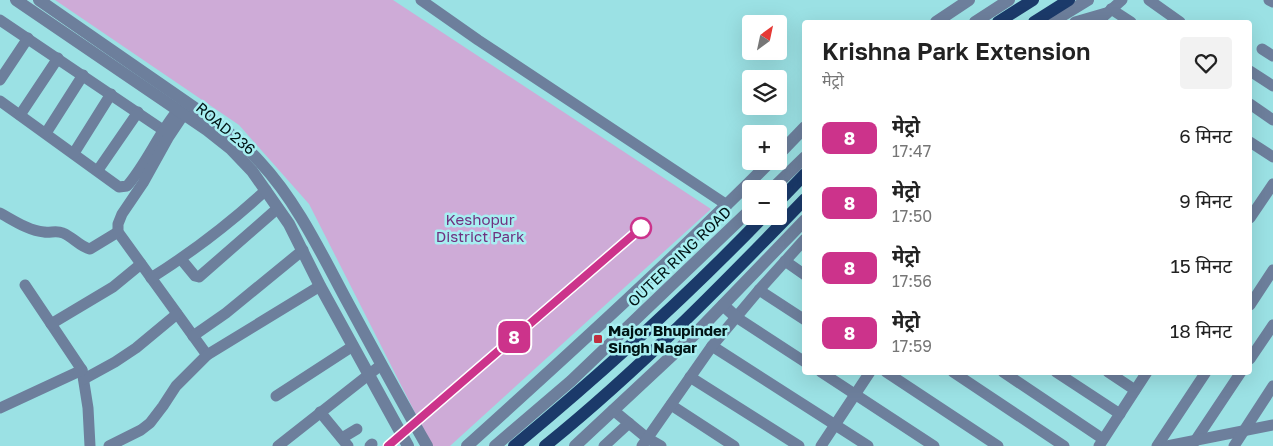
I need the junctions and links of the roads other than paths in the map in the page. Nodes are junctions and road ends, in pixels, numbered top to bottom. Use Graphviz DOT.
graph roads {
  1 [pos="16,0"];
  2 [pos="39,0"];
  3 [pos="421,0"];
  4 [pos="969,0"];
  5 [pos="1009,0"];
  6 [pos="1034,0"];
  7 [pos="1069,0"];
  8 [pos="1088,0"];
  9 [pos="1122,0"];
  10 [pos="1149,0"];
  11 [pos="1269,0"];
  12 [pos="1273,2"];
  13 [pos="1109,11"];
  14 [pos="0,20"];
  15 [pos="939,20"];
  16 [pos="978,20"];
  17 [pos="1001,20"];
  18 [pos="1037,20"];
  19 [pos="1055,20"];
  20 [pos="1081,20"];
  21 [pos="1101,20"];
  22 [pos="1127,20"];
  23 [pos="1177,20"];
  24 [pos="28,38"];
  25 [pos="1262,49"];
  26 [pos="1273,56"];
  27 [pos="58,58"];
  28 [pos="1252,71"];
  29 [pos="83,75"];
  30 [pos="0,80"];
  31 [pos="1273,86"];
  32 [pos="111,94"];
  33 [pos="0,101"];
  34 [pos="1252,105"];
  35 [pos="138,112"];
  36 [pos="181,112"];
  37 [pos="20,115"];
  38 [pos="1273,120"];
  39 [pos="163,130"];
  40 [pos="802,130"];
  41 [pos="46,133"];
  42 [pos="1252,143"];
  43 [pos="787,146"];
  44 [pos="74,153"];
  45 [pos="1273,157"];
  46 [pos="802,160"];
  47 [pos="98,170"];
  48 [pos="762,170"];
  49 [pos="802,177"];
  50 [pos="781,180"];
  51 [pos="1273,184"];
  52 [pos="266,190"];
  53 [pos="787,193"];
  54 [pos="802,202"];
  55 [pos="727,205"];
  56 [pos="278,208"];
  57 [pos="0,213"];
  58 [pos="1252,213"];
  59 [pos="742,218"];
  60 [pos="802,223"];
  61 [pos="755,225"];
  62 [pos="118,232"];
  63 [pos="802,243"];
  64 [pos="317,245"];
  65 [pos="303,250"];
  66 [pos="181,259"];
  67 [pos="784,261"];
  68 [pos="141,264"];
  69 [pos="1273,270"];
  70 [pos="802,273"];
  71 [pos="151,278"];
  72 [pos="25,285"];
  73 [pos="320,286"];
  74 [pos="759,290"];
  75 [pos="1252,302"];
  76 [pos="723,305"];
  77 [pos="177,314"];
  78 [pos="736,317"];
  79 [pos="802,318"];
  80 [pos="51,324"];
  81 [pos="1273,325"];
  82 [pos="193,336"];
  83 [pos="352,344"];
  84 [pos="712,346"];
  85 [pos="207,355"];
  86 [pos="1252,356"];
  87 [pos="802,360"];
  88 [pos="381,365"];
  89 [pos="83,375"];
  90 [pos="368,375"];
  91 [pos="826,375"];
  92 [pos="868,375"];
  93 [pos="891,375"];
  94 [pos="958,375"];
  95 [pos="1007,375"];
  96 [pos="1061,375"];
  97 [pos="1112,375"];
  98 [pos="1145,375"];
  99 [pos="1204,375"];
  100 [pos="1239,375"];
  101 [pos="690,377"];
  102 [pos="1273,386"];
  103 [pos="1135,390"];
  104 [pos="856,395"];
  105 [pos="276,396"];
  106 [pos="671,405"];
  107 [pos="0,408"];
  108 [pos="613,410"];
  109 [pos="320,412"];
  110 [pos="1120,414"];
  111 [pos="629,423"];
  112 [pos="835,424"];
  113 [pos="1273,425"];
  114 [pos="357,429"];
  115 [pos="1244,430"];
  116 [pos="345,442"];
  117 [pos="645,442"];
  118 [pos="1101,442"];
  119 [pos="511,443"];
  120 [pos="1194,443"];
  121 [pos="90,446"];
  122 [pos="109,446"];
  123 [pos="278,446"];
  124 [pos="408,446"];
  125 [pos="427,446"];
  126 [pos="467,446"];
  127 [pos="495,446"];
  128 [pos="545,446"];
  129 [pos="575,446"];
  130 [pos="604,446"];
  131 [pos="661,446"];
  132 [pos="734,446"];
  133 [pos="799,446"];
  134 [pos="821,446"];
  135 [pos="868,446"];
  136 [pos="934,446"];
  137 [pos="998,446"];
  138 [pos="1064,446"];
  139 [pos="1157,446"];
  140 [pos="1167,446"];
  141 [pos="1234,446"];
  1 -- 36 [label="street, ROAD 236"];
  2 -- 64 [label="street"];
  3 -- 55 [label="street"];
  4 -- 15 [label="street"];
  5 -- 16 [label="street"];
  6 -- 17 [label="main road"];
  7 -- 18 [label="main road"];
  8 -- 19 [label="street"];
  9 -- 13 [label="street"];
  10 -- 23 [label="street"];
  11 -- 12 [label="street"];
  13 -- 20 [label="street"];
  13 -- 21 [label="street"];
  13 -- 22 [label="street"];
  14 -- 24 [label="street"];
  24 -- 27 [label="street"];
  24 -- 30 [label="street"];
  25 -- 26 [label="street"];
  27 -- 29 [label="street"];
  27 -- 37 [label="street"];
  28 -- 31 [label="street"];
  29 -- 32 [label="street"];
  29 -- 41 [label="street"];
  32 -- 35 [label="street"];
  32 -- 44 [label="street"];
  33 -- 37 [label="street"];
  34 -- 38 [label="street"];
  35 -- 39 [label="street"];
  35 -- 47 [label="street"];
  36 -- 39 [label="street"];
  36 -- 52 [label="street, ROAD 236"];
  36 -- 62 [label="street"];
  37 -- 41 [label="street"];
  39 -- 47 [label="street"];
  40 -- 43 [label="street"];
  41 -- 44 [label="street"];
  42 -- 45 [label="street"];
  44 -- 47 [label="street"];
  46 -- 50 [label="street"];
  48 -- 55 [label="street"];
  49 -- 53 [label="main road"];
  51 -- 58 [label="street"];
  52 -- 56 [label="street, ROAD 236"];
  52 -- 66 [label="street"];
  54 -- 128 [label="main road"];
  55 -- 126 [label="street"];
  56 -- 65 [label="street, ROAD 236"];
  56 -- 66 [label="street"];
  57 -- 62 [label="street"];
  59 -- 119 [label="street, OUTER RING ROAD"];
  60 -- 76 [label="street"];
  61 -- 119 [label="main road, OUTER RING ROAD, bridge"];
  62 -- 68 [label="street"];
  63 -- 67 [label="street"];
  64 -- 65 [label="street"];
  64 -- 88 [label="street"];
  65 -- 73 [label="street, ROAD 236"];
  65 -- 82 [label="street"];
  66 -- 71 [label="street"];
  67 -- 70 [label="street"];
  67 -- 74 [label="street"];
  68 -- 71 [label="street"];
  68 -- 80 [label="street"];
  69 -- 75 [label="street"];
  71 -- 77 [label="street"];
  72 -- 80 [label="street"];
  73 -- 83 [label="street, ROAD 236"];
  73 -- 85 [label="street"];
  74 -- 78 [label="street"];
  74 -- 79 [label="street"];
  76 -- 78 [label="street"];
  76 -- 108 [label="street"];
  77 -- 82 [label="street"];
  77 -- 89 [label="street"];
  78 -- 84 [label="street"];
  78 -- 87 [label="street"];
  80 -- 89 [label="street"];
  81 -- 86 [label="street"];
  82 -- 85 [label="street"];
  83 -- 90 [label="street, ROAD 236"];
  83 -- 105 [label="street"];
  84 -- 101 [label="street"];
  84 -- 112 [label="street"];
  85 -- 122 [label="street"];
  88 -- 90 [label="street"];
  88 -- 125 [label="street"];
  89 -- 107 [label="street"];
  89 -- 121 [label="street"];
  90 -- 109 [label="street"];
  90 -- 124 [label="street, ROAD 236"];
  91 -- 104 [label="street"];
  92 -- 104 [label="street"];
  93 -- 137 [label="street"];
  94 -- 138 [label="street"];
  95 -- 118 [label="street"];
  96 -- 110 [label="street"];
  97 -- 103 [label="street"];
  98 -- 103 [label="street"];
  99 -- 139 [label="street"];
  100 -- 120 [label="street"];
  101 -- 106 [label="street"];
  101 -- 133 [label="street"];
  102 -- 115 [label="street"];
  103 -- 110 [label="street"];
  104 -- 112 [label="street"];
  104 -- 136 [label="street"];
  106 -- 117 [label="street"];
  106 -- 132 [label="street"];
  108 -- 111 [label="street"];
  108 -- 129 [label="street"];
  109 -- 116 [label="street"];
  109 -- 123 [label="street"];
  110 -- 118 [label="street"];
  111 -- 117 [label="street"];
  111 -- 130 [label="street"];
  112 -- 134 [label="street"];
  112 -- 135 [label="street"];
  113 -- 115 [label="street"];
  114 -- 116 [label="street"];
  115 -- 120 [label="street"];
  115 -- 141 [label="street"];
  117 -- 131 [label="street"];
  119 -- 127 [label="street, OUTER RING ROAD"];
  120 -- 140 [label="street"];
}
